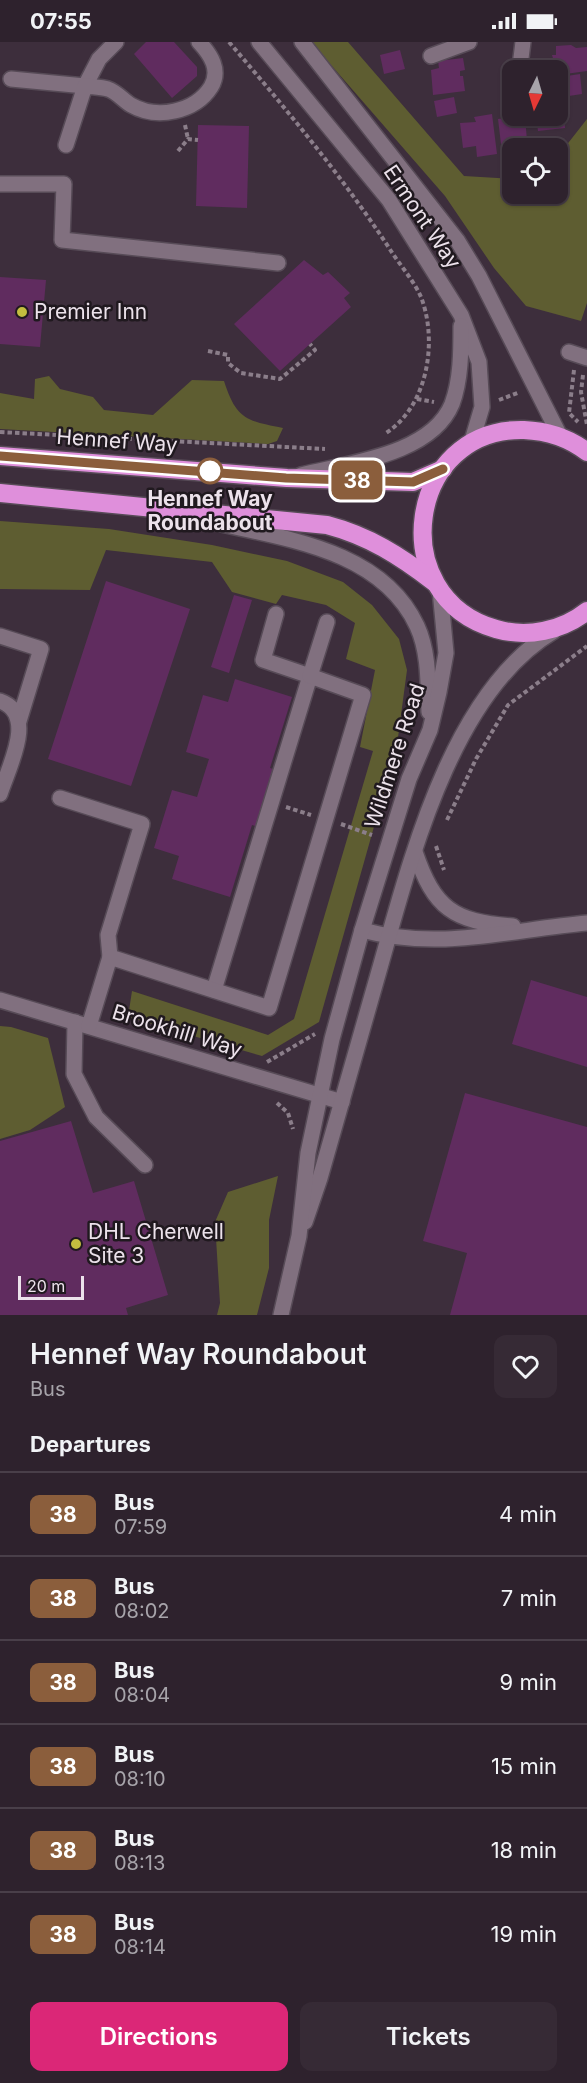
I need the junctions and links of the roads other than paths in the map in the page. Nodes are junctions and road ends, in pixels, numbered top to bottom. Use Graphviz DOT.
graph roads {
  1 [pos="116,42"];
  2 [pos="199,42"];
  3 [pos="259,42"];
  4 [pos="302,42"];
  5 [pos="469,42"];
  6 [pos="523,42"];
  7 [pos="431,56"];
  8 [pos="521,60"];
  9 [pos="11,79"];
  10 [pos="85,86"];
  11 [pos="66,145"];
  12 [pos="0,184"];
  13 [pos="278,262"];
  14 [pos="460,315"];
  15 [pos="560,436"];
  16 [pos="471,444"];
  17 [pos="587,452"];
  18 [pos="0,456"];
  19 [pos="443,469"];
  20 [pos="286,478"];
  21 [pos="0,493"];
  22 [pos="148,506"];
  23 [pos="438,586"];
  24 [pos="586,612"];
  25 [pos="276,614"];
  26 [pos="327,622"];
  27 [pos="564,625"];
  28 [pos="0,636"];
  29 [pos="310,676"];
  30 [pos="0,701"];
  31 [pos="19,721"];
  32 [pos="430,730"];
  33 [pos="0,794"];
  34 [pos="60,798"];
  35 [pos="414,852"];
  36 [pos="587,923"];
  37 [pos="540,927"];
  38 [pos="362,930"];
  39 [pos="389,938"];
  40 [pos="110,957"];
  41 [pos="214,990"];
  42 [pos="0,1000"];
  43 [pos="82,1024"];
  44 [pos="319,1096"];
  45 [pos="342,1102"];
  46 [pos="145,1165"];
  47 [pos="299,1236"];
  48 [pos="281,1315"];
  1 -- 10 [label="street"];
  2 -- 10 [label="street"];
  3 -- 14 [label="street, Ermont Way"];
  4 -- 15 [label="street, Ermont Way"];
  5 -- 7 [label="street"];
  6 -- 8 [label="street"];
  9 -- 10 [label="street"];
  10 -- 11 [label="street"];
  12 -- 13 [label="street"];
  14 -- 16 [label="street, Ermont Way"];
  14 -- 20 [label="street"];
  15 -- 16 [label="highway"];
  15 -- 17 [label="highway"];
  16 -- 19 [label="highway"];
  18 -- 20 [label="highway, Hennef Way"];
  19 -- 20 [label="highway, Hennef Way"];
  19 -- 23 [label="highway"];
  21 -- 22 [label="highway"];
  22 -- 23 [label="highway"];
  22 -- 32 [label="street"];
  23 -- 27 [label="highway"];
  23 -- 32 [label="street, Wildmere Road"];
  24 -- 27 [label="highway"];
  25 -- 29 [label="street"];
  26 -- 29 [label="street"];
  27 -- 35 [label="street, Wildmere Road"];
  28 -- 31 [label="street"];
  29 -- 41 [label="street"];
  29 -- 41 [label="street"];
  30 -- 31 [label="street"];
  31 -- 33 [label="street"];
  32 -- 38 [label="street, Wildmere Road"];
  34 -- 40 [label="street"];
  35 -- 37 [label="street"];
  35 -- 39 [label="street, Wildmere Road"];
  36 -- 37 [label="street"];
  37 -- 39 [label="street"];
  38 -- 39 [label="street"];
  38 -- 44 [label="street, Wildmere Road"];
  39 -- 45 [label="street, Wildmere Road"];
  40 -- 41 [label="street"];
  40 -- 43 [label="street"];
  42 -- 43 [label="street, Brookhill Way"];
  43 -- 44 [label="street, Brookhill Way"];
  43 -- 46 [label="street"];
  44 -- 45 [label="street, Brookhill Way"];
  44 -- 47 [label="street, Wildmere Road"];
  45 -- 47 [label="street, Wildmere Road"];
  47 -- 48 [label="street, Wildmere Road"];
}
